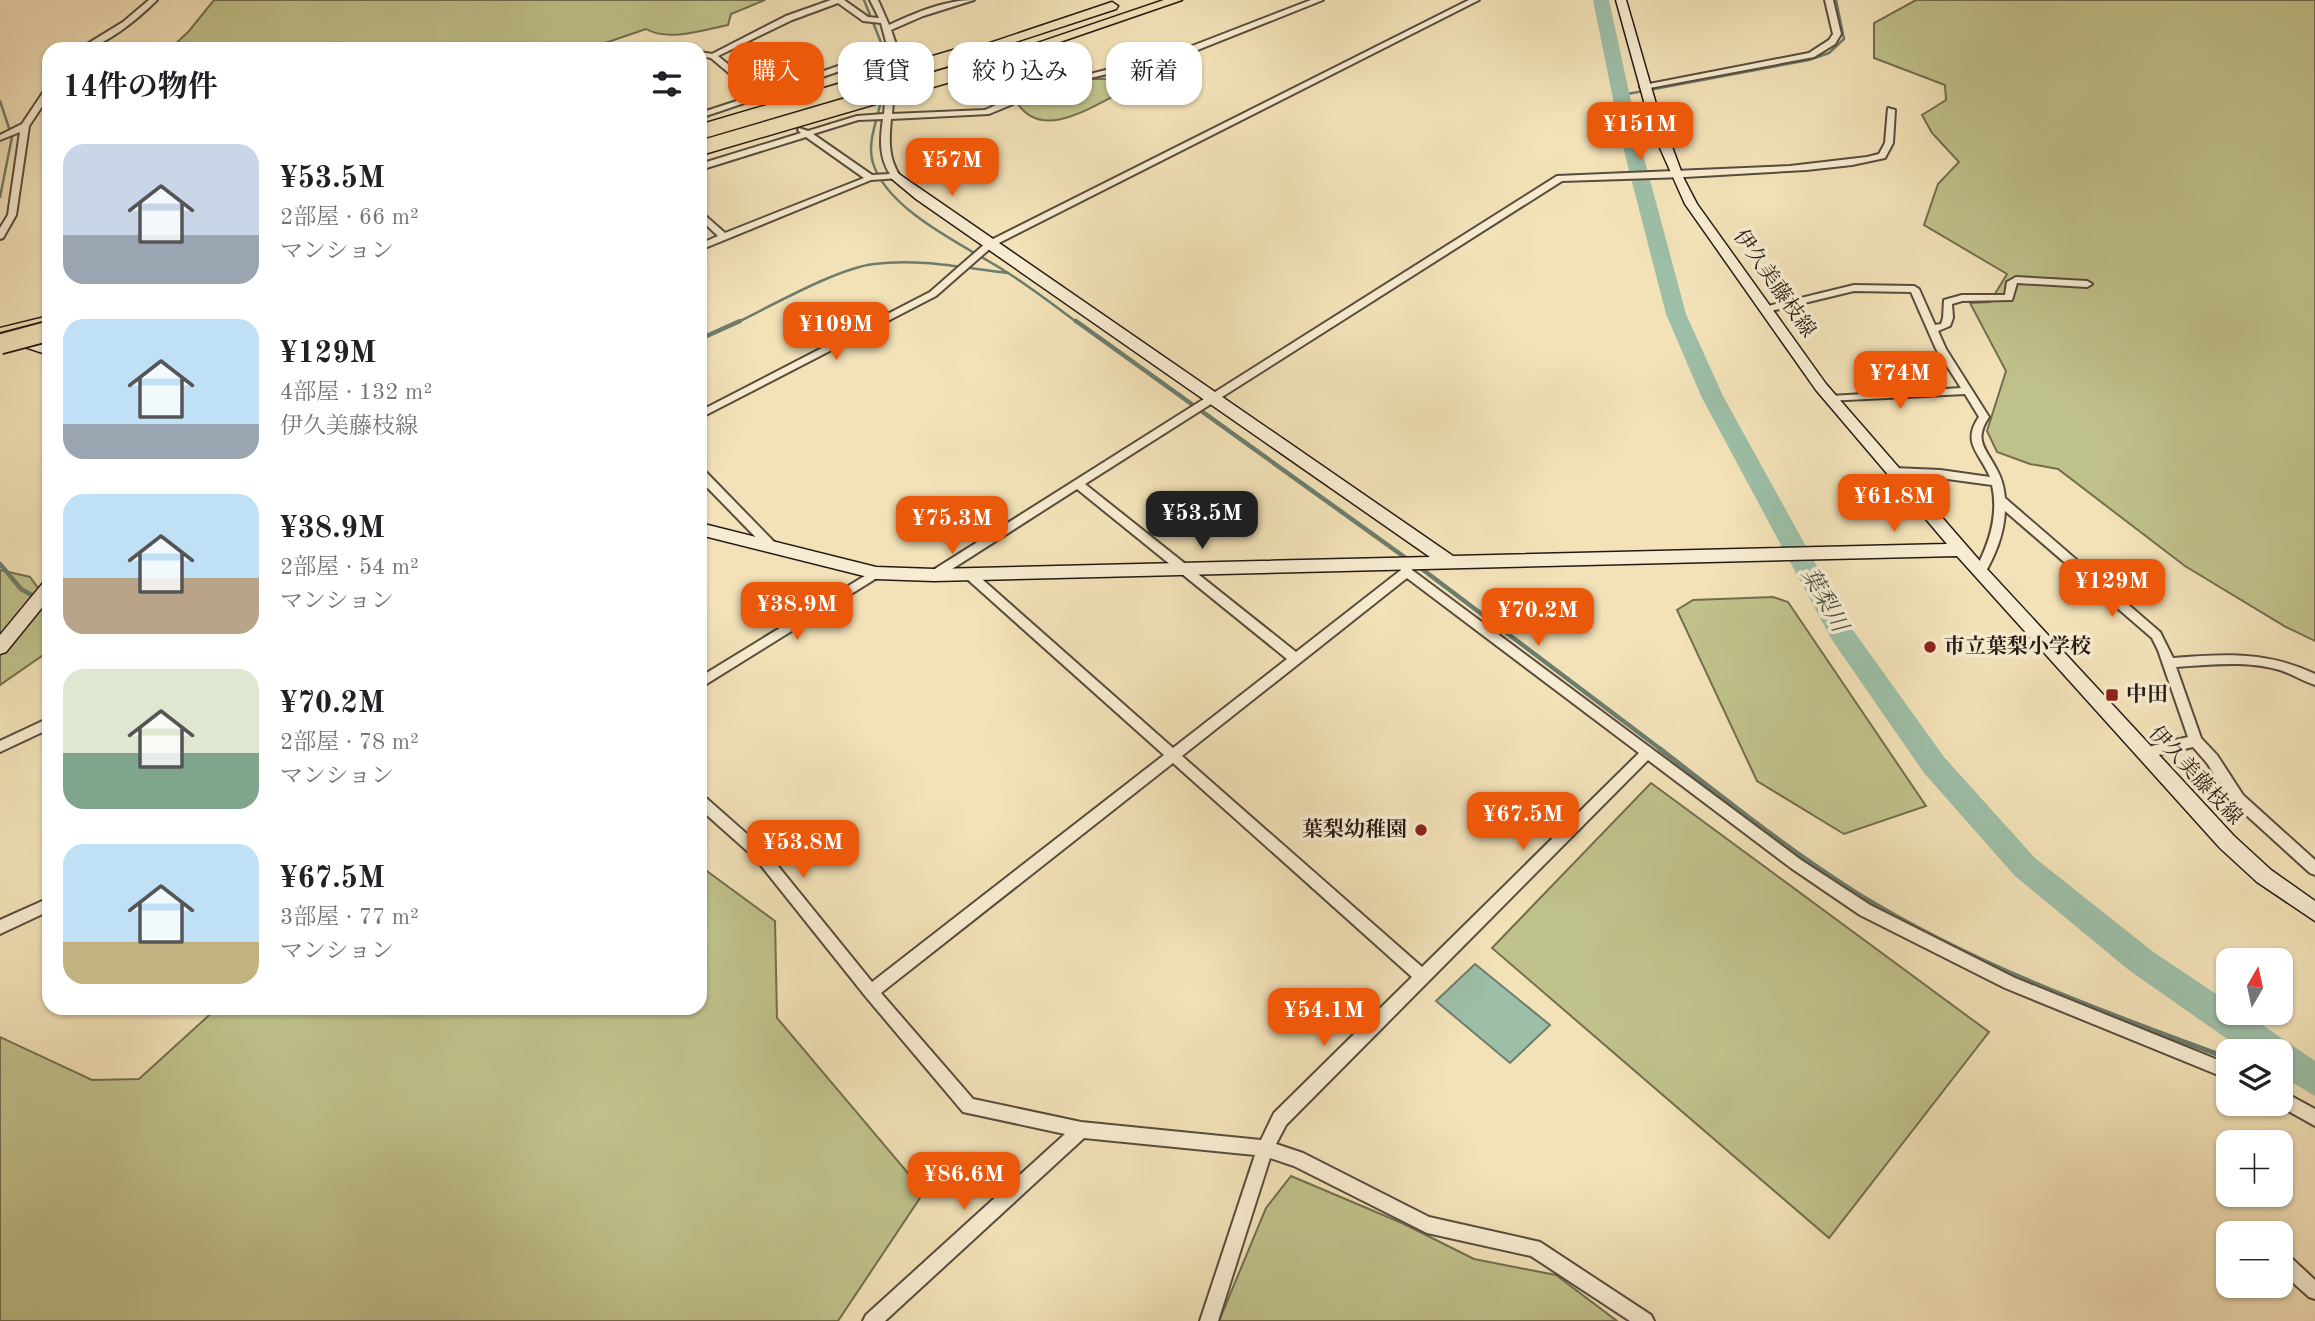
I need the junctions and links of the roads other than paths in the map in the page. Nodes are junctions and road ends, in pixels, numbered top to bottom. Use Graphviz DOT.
graph roads {
  1 [pos="153,0"];
  2 [pos="838,0"];
  3 [pos="874,0"];
  4 [pos="970,0"];
  5 [pos="1102,0"];
  6 [pos="1132,0"];
  7 [pos="1176,0"];
  8 [pos="1319,0"];
  9 [pos="1475,0"];
  10 [pos="1621,0"];
  11 [pos="1829,0"];
  12 [pos="882,21"];
  13 [pos="887,29"];
  14 [pos="95,42"];
  15 [pos="891,42"];
  16 [pos="985,42"];
  17 [pos="991,42"];
  18 [pos="707,55"];
  19 [pos="948,55"];
  20 [pos="713,56"];
  21 [pos="728,68"];
  22 [pos="1646,93"];
  23 [pos="42,100"];
  24 [pos="734,105"];
  25 [pos="772,105"];
  26 [pos="889,105"];
  27 [pos="1891,110"];
  28 [pos="707,114"];
  29 [pos="888,116"];
  30 [pos="22,128"];
  31 [pos="707,129"];
  32 [pos="807,134"];
  33 [pos="2,137"];
  34 [pos="707,146"];
  35 [pos="707,165"];
  36 [pos="896,176"];
  37 [pos="1670,176"];
  38 [pos="870,178"];
  39 [pos="707,221"];
  40 [pos="0,236"];
  41 [pos="724,237"];
  42 [pos="707,244"];
  43 [pos="990,244"];
  44 [pos="2087,284"];
  45 [pos="42,309"];
  46 [pos="1767,309"];
  47 [pos="0,319"];
  48 [pos="42,323"];
  49 [pos="1932,329"];
  50 [pos="0,333"];
  51 [pos="42,333"];
  52 [pos="0,344"];
  53 [pos="42,348"];
  54 [pos="1966,391"];
  55 [pos="1213,397"];
  56 [pos="1831,399"];
  57 [pos="707,411"];
  58 [pos="1894,472"];
  59 [pos="707,480"];
  60 [pos="1997,482"];
  61 [pos="1078,484"];
  62 [pos="2000,500"];
  63 [pos="707,531"];
  64 [pos="774,549"];
  65 [pos="1961,550"];
  66 [pos="1448,561"];
  67 [pos="1407,568"];
  68 [pos="1188,570"];
  69 [pos="1980,572"];
  70 [pos="876,573"];
  71 [pos="934,575"];
  72 [pos="970,575"];
  73 [pos="42,596"];
  74 [pos="0,647"];
  75 [pos="1295,658"];
  76 [pos="2168,663"];
  77 [pos="707,679"];
  78 [pos="2315,680"];
  79 [pos="42,726"];
  80 [pos="2196,741"];
  81 [pos="0,747"];
  82 [pos="1648,752"];
  83 [pos="2145,753"];
  84 [pos="1171,754"];
  85 [pos="707,807"];
  86 [pos="2315,869"];
  87 [pos="42,907"];
  88 [pos="2315,912"];
  89 [pos="0,927"];
  90 [pos="1422,976"];
  91 [pos="870,992"];
  92 [pos="2216,1067"];
  93 [pos="2293,1105"];
  94 [pos="2315,1118"];
  95 [pos="1081,1130"];
  96 [pos="1265,1148"];
  97 [pos="2293,1271"];
  98 [pos="2315,1291"];
  99 [pos="872,1321"];
  100 [pos="1209,1321"];
  101 [pos="1645,1321"];
  1 -- 14 [label="street"];
  2 -- 12 [label="street"];
  2 -- 20 [label="street"];
  3 -- 12 [label="street"];
  4 -- 13 [label="street"];
  5 -- 16 [label="highway"];
  6 -- 17 [label="highway"];
  7 -- 34 [label="highway, bridge"];
  8 -- 29 [label="street"];
  9 -- 43 [label="street"];
  10 -- 22 [label="street, 伊久美藤枝線"];
  11 -- 22 [label="street"];
  12 -- 13 [label="street"];
  13 -- 15 [label="street"];
  18 -- 20 [label="street"];
  19 -- 31 [label="highway, bridge"];
  20 -- 21 [label="street"];
  22 -- 37 [label="street, 伊久美藤枝線"];
  23 -- 30 [label="street"];
  24 -- 28 [label="street"];
  25 -- 32 [label="street"];
  26 -- 29 [label="street"];
  27 -- 37 [label="street"];
  29 -- 32 [label="street"];
  29 -- 36 [label="street"];
  30 -- 33 [label="street"];
  30 -- 40 [label="street"];
  32 -- 35 [label="street"];
  32 -- 38 [label="street"];
  36 -- 38 [label="street"];
  36 -- 43 [label="street"];
  37 -- 46 [label="street, 伊久美藤枝線"];
  37 -- 55 [label="street"];
  38 -- 41 [label="street"];
  39 -- 41 [label="street"];
  41 -- 42 [label="street"];
  43 -- 55 [label="street"];
  43 -- 57 [label="street"];
  44 -- 49 [label="street"];
  45 -- 47 [label="highway"];
  46 -- 49 [label="street"];
  46 -- 56 [label="street, 伊久美藤枝線"];
  48 -- 50 [label="highway"];
  49 -- 54 [label="street"];
  50 -- 53 [label="street"];
  51 -- 52 [label="highway, bridge"];
  54 -- 56 [label="street"];
  54 -- 60 [label="street"];
  55 -- 61 [label="street"];
  55 -- 66 [label="street"];
  56 -- 58 [label="street, 伊久美藤枝線"];
  58 -- 60 [label="street"];
  58 -- 65 [label="street, 伊久美藤枝線"];
  59 -- 64 [label="street"];
  60 -- 62 [label="street"];
  61 -- 68 [label="street"];
  61 -- 71 [label="street"];
  62 -- 69 [label="street"];
  62 -- 76 [label="street"];
  63 -- 64 [label="street"];
  64 -- 70 [label="street"];
  65 -- 66 [label="street"];
  65 -- 69 [label="street, 伊久美藤枝線"];
  66 -- 67 [label="street"];
  67 -- 68 [label="street"];
  67 -- 75 [label="street"];
  67 -- 82 [label="street"];
  68 -- 72 [label="street"];
  68 -- 75 [label="street"];
  69 -- 83 [label="street, 伊久美藤枝線"];
  70 -- 71 [label="street"];
  70 -- 77 [label="street"];
  71 -- 72 [label="street"];
  72 -- 84 [label="street"];
  73 -- 74 [label="street"];
  75 -- 84 [label="street"];
  76 -- 78 [label="street"];
  76 -- 80 [label="street"];
  79 -- 81 [label="street"];
  80 -- 83 [label="street"];
  80 -- 86 [label="street"];
  82 -- 90 [label="street"];
  82 -- 92 [label="street"];
  83 -- 88 [label="street, 伊久美藤枝線"];
  84 -- 90 [label="street"];
  84 -- 91 [label="street"];
  85 -- 91 [label="street"];
  87 -- 89 [label="street"];
  90 -- 96 [label="street"];
  91 -- 95 [label="street"];
  93 -- 94 [label="street"];
  95 -- 96 [label="street"];
  95 -- 99 [label="street"];
  96 -- 100 [label="street"];
  96 -- 101 [label="street"];
  97 -- 98 [label="street"];
}
